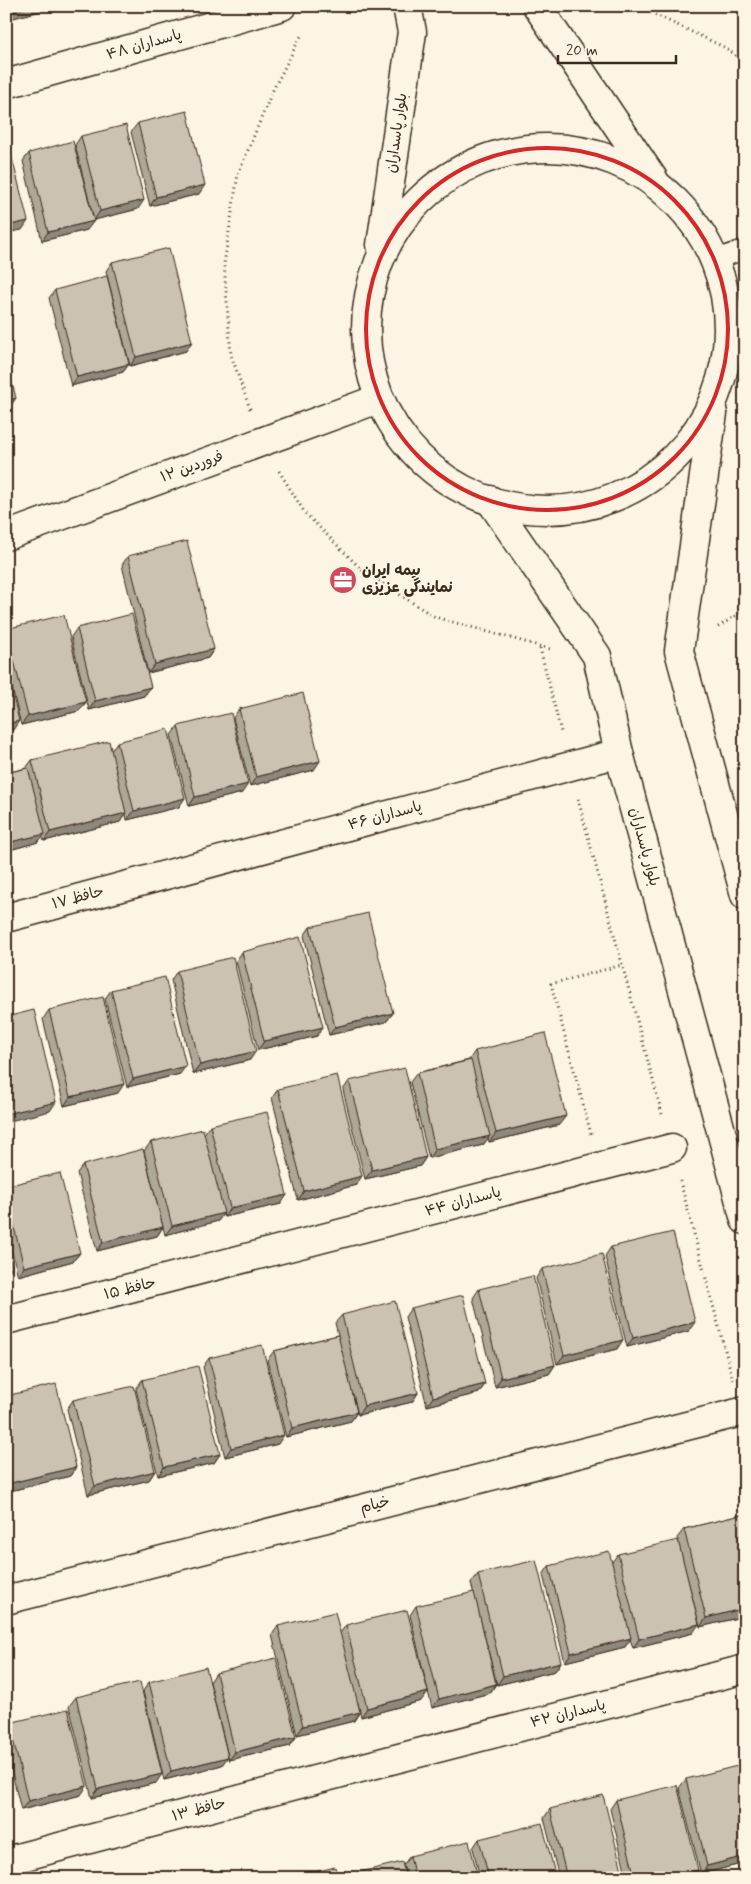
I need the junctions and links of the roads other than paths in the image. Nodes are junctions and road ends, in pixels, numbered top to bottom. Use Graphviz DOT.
graph roads {
  1 [pos="282,6"];
  2 [pos="407,6"];
  3 [pos="537,6"];
  4 [pos="6,84"];
  5 [pos="658,185"];
  6 [pos="745,249"];
  7 [pos="379,260"];
  8 [pos="715,260"];
  9 [pos="715,398"];
  10 [pos="378,399"];
  11 [pos="490,500"];
  12 [pos="6,536"];
  13 [pos="619,753"];
  14 [pos="150,879"];
  15 [pos="745,895"];
  16 [pos="6,918"];
  17 [pos="672,1148"];
  18 [pos="745,1220"];
  19 [pos="254,1257"];
  20 [pos="6,1320"];
  21 [pos="743,1412"];
  22 [pos="6,1600"];
  23 [pos="745,1669"];
  24 [pos="391,1760"];
  25 [pos="6,1861"];
  1 -- 4 [label="street, پاسداران ۴۸"];
  2 -- 7 [label="street, بلوار پاسداران"];
  3 -- 5 [label="street"];
  5 -- 7 [label="street"];
  5 -- 8 [label="street"];
  6 -- 8 [label="lane"];
  7 -- 10 [label="street"];
  8 -- 9 [label="street"];
  9 -- 11 [label="street"];
  9 -- 15 [label="street"];
  10 -- 11 [label="street"];
  10 -- 12 [label="street, ۱۲ فروردین"];
  11 -- 13 [label="street, بلوار پاسداران"];
  13 -- 14 [label="street, پاسداران ۴۶"];
  13 -- 18 [label="street, بلوار پاسداران"];
  14 -- 16 [label="street, حافظ ۱۷"];
  17 -- 19 [label="street, پاسداران ۴۴"];
  19 -- 20 [label="street, حافظ ۱۵"];
  21 -- 22 [label="street, خیام"];
  23 -- 24 [label="street, پاسداران ۴۲"];
  24 -- 25 [label="street, حافظ ۱۳"];
}
